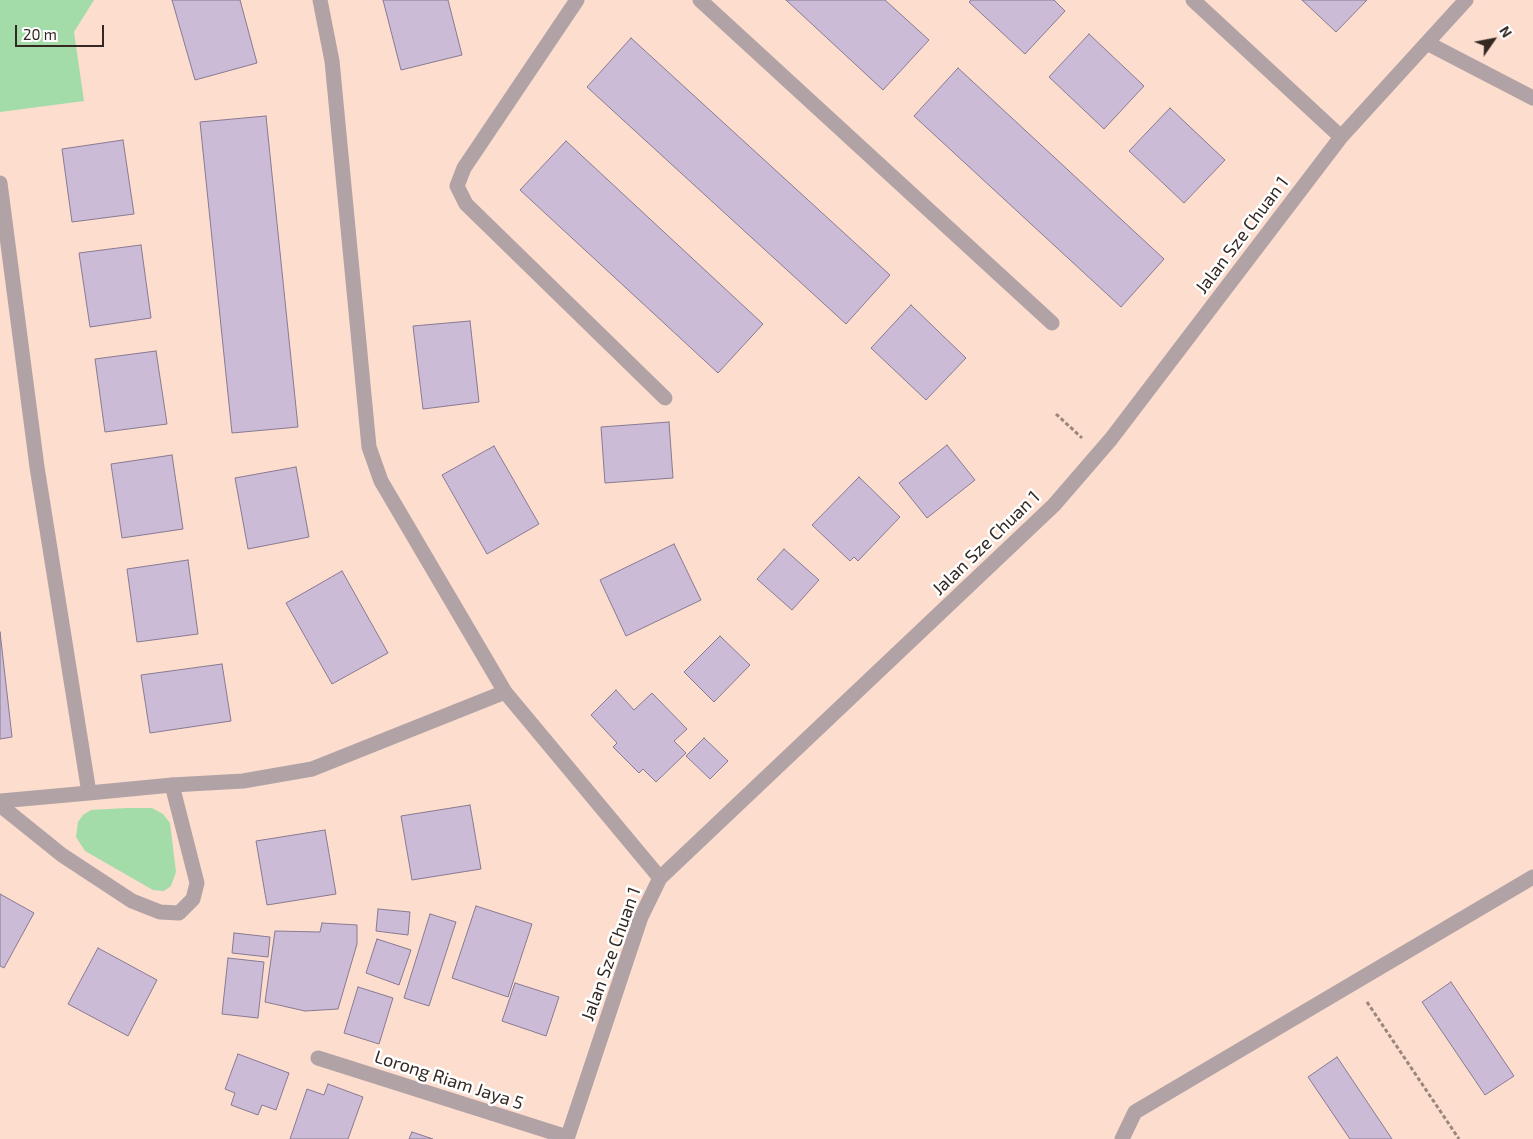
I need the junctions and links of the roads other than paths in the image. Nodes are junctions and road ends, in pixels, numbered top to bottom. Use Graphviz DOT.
graph roads {
  1 [pos="320,0"];
  2 [pos="577,0"];
  3 [pos="700,0"];
  4 [pos="1193,0"];
  5 [pos="1466,0"];
  6 [pos="1427,43"];
  7 [pos="1533,98"];
  8 [pos="1341,137"];
  9 [pos="0,183"];
  10 [pos="1052,323"];
  11 [pos="666,398"];
  12 [pos="504,692"];
  13 [pos="172,785"];
  14 [pos="89,793"];
  15 [pos="0,801"];
  16 [pos="0,805"];
  17 [pos="1533,877"];
  18 [pos="660,878"];
  19 [pos="318,1058"];
  20 [pos="567,1138"];
  21 [pos="1122,1139"];
  1 -- 12 [label="street"];
  2 -- 11 [label="street"];
  3 -- 10 [label="street"];
  4 -- 8 [label="street"];
  5 -- 6 [label="street, Jalan Sze Chuan 1"];
  6 -- 7 [label="street"];
  6 -- 8 [label="street, Jalan Sze Chuan 1"];
  8 -- 18 [label="street, Jalan Sze Chuan 1"];
  9 -- 14 [label="street"];
  12 -- 13 [label="street"];
  12 -- 18 [label="street"];
  13 -- 14 [label="street"];
  13 -- 16 [label="street"];
  14 -- 15 [label="street"];
  17 -- 21 [label="street"];
  18 -- 20 [label="street, Jalan Sze Chuan 1"];
  19 -- 20 [label="street, Lorong Riam Jaya 5"];
}
